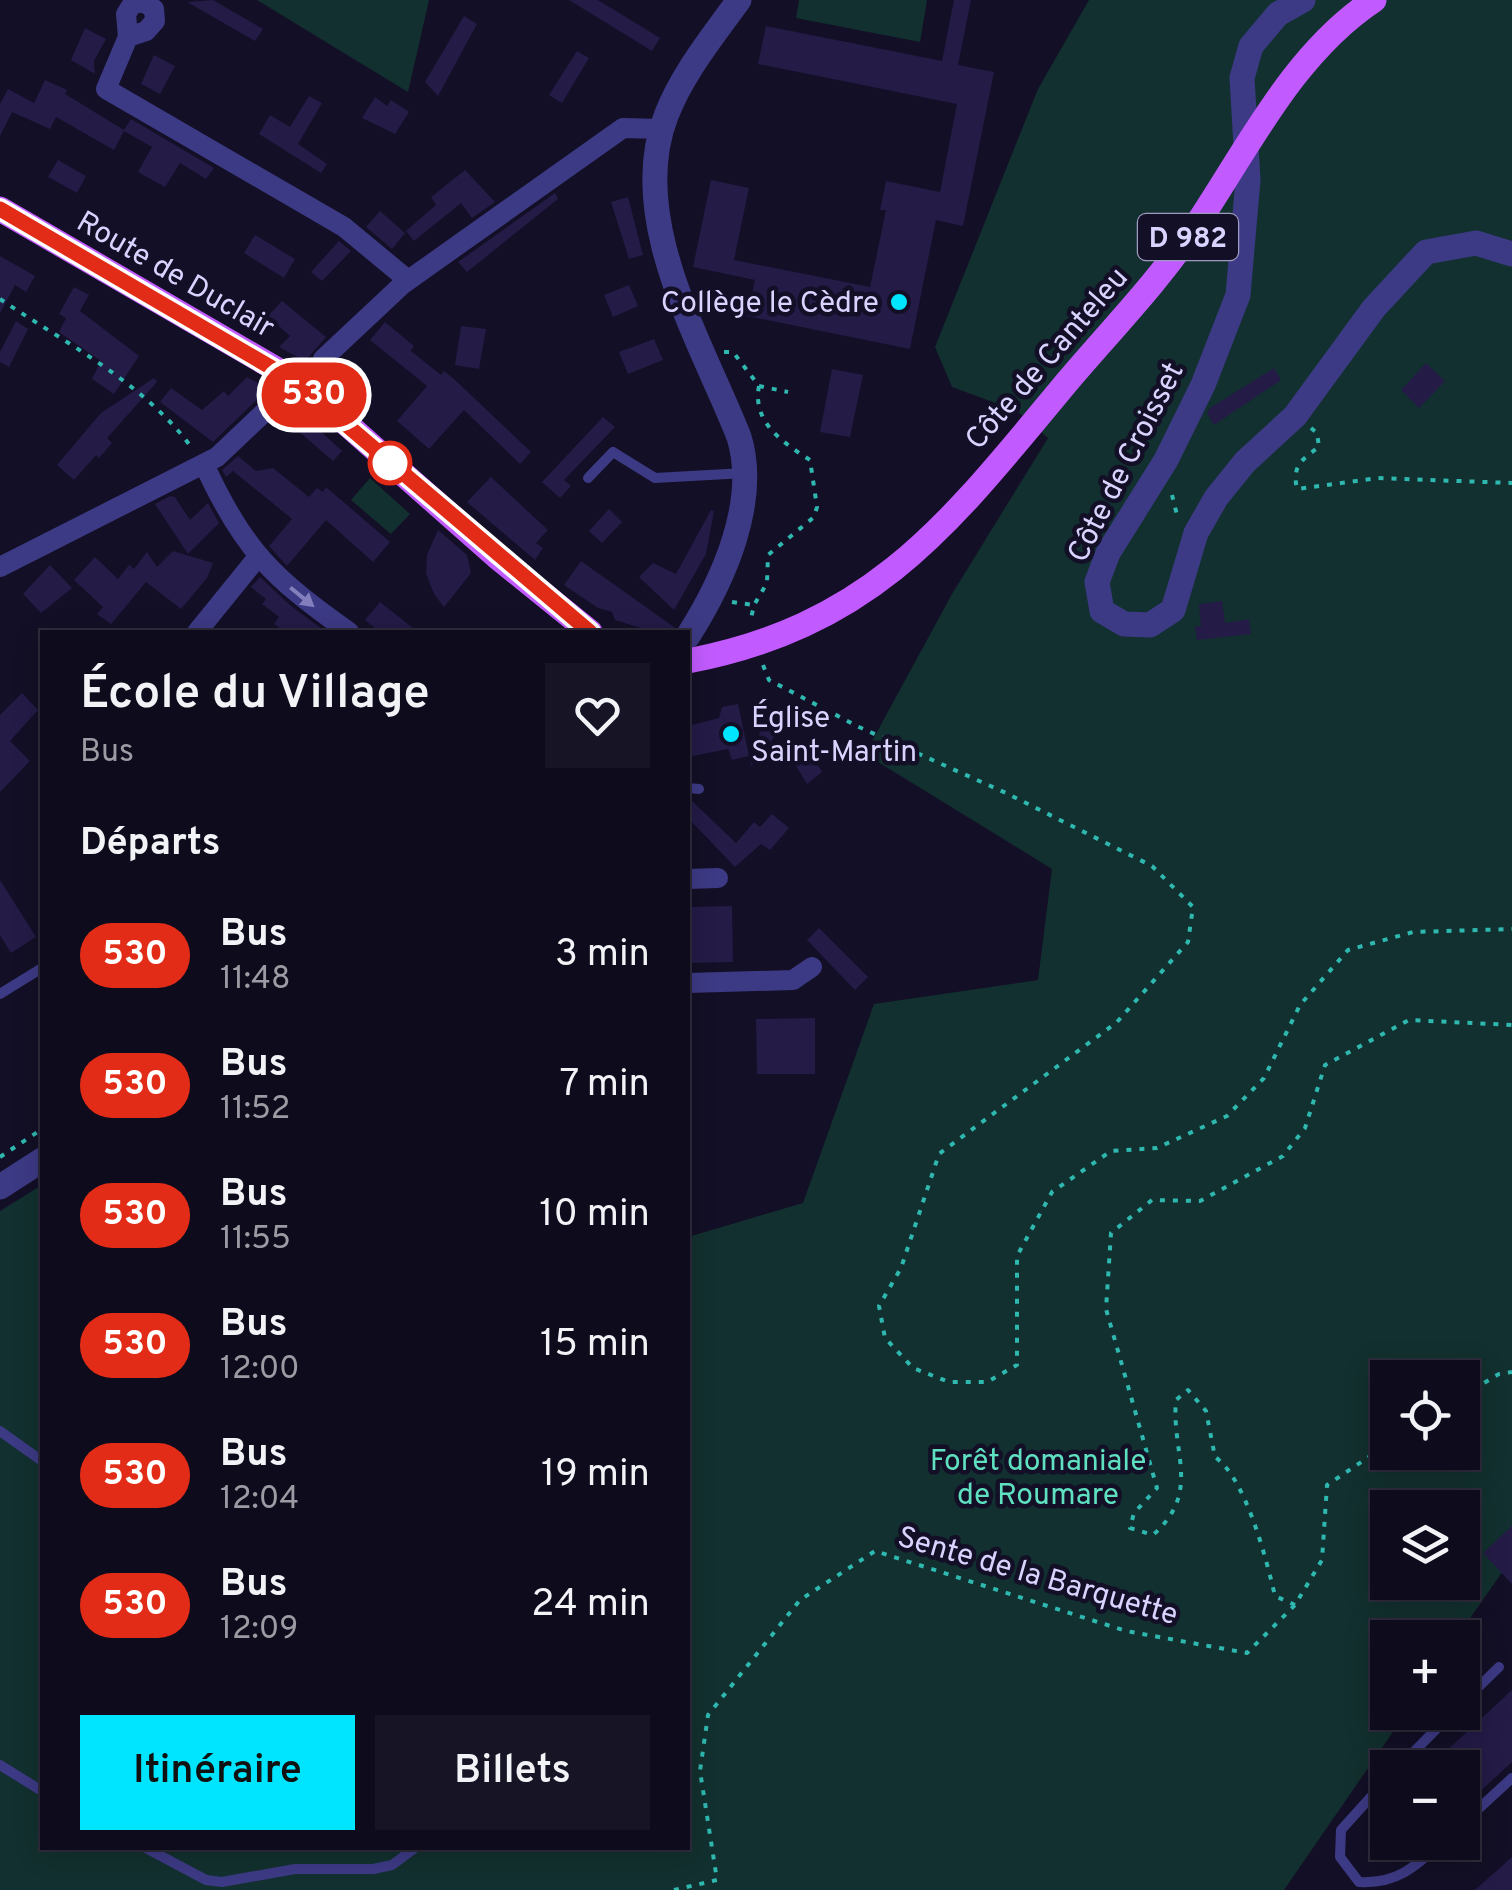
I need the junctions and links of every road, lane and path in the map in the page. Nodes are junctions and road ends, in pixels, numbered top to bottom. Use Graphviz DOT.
graph roads {
  1 [pos="739,0"];
  2 [pos="1302,0"];
  3 [pos="1374,0"];
  4 [pos="128,38"];
  5 [pos="661,130"];
  6 [pos="0,209"];
  7 [pos="1512,254"];
  8 [pos="408,280"];
  9 [pos="0,299"];
  10 [pos="704,353"];
  11 [pos="309,371"];
  12 [pos="759,386"];
  13 [pos="788,392"];
  14 [pos="1295,416"];
  15 [pos="200,466"];
  16 [pos="746,472"];
  17 [pos="588,478"];
  18 [pos="1512,483"];
  19 [pos="1172,496"];
  20 [pos="1206,516"];
  21 [pos="257,558"];
  22 [pos="0,567"];
  23 [pos="199,630"];
  24 [pos="347,630"];
  25 [pos="588,630"];
  26 [pos="690,632"];
  27 [pos="755,644"];
  28 [pos="690,661"];
  29 [pos="718,878"];
  30 [pos="690,879"];
  31 [pos="1512,930"];
  32 [pos="812,967"];
  33 [pos="40,969"];
  34 [pos="690,984"];
  35 [pos="0,994"];
  36 [pos="1512,1026"];
  37 [pos="40,1130"];
  38 [pos="0,1157"];
  39 [pos="40,1161"];
  40 [pos="0,1188"];
  41 [pos="1512,1372"];
  42 [pos="1480,1385"];
  43 [pos="0,1431"];
  44 [pos="1370,1456"];
  45 [pos="40,1460"];
  46 [pos="1294,1605"];
  47 [pos="1499,1667"];
  48 [pos="1480,1685"];
  49 [pos="1435,1730"];
  50 [pos="1416,1750"];
  51 [pos="0,1766"];
  52 [pos="1512,1778"];
  53 [pos="40,1790"];
  54 [pos="1370,1798"];
  55 [pos="1480,1807"];
  56 [pos="150,1850"];
  57 [pos="412,1850"];
  58 [pos="1423,1860"];
  59 [pos="674,1890"];
  1 -- 5 [label="street"];
  2 -- 20 [label="street, Côte de Croisset"];
  3 -- 27 [label="main road, Côte de Canteleu / D 982"];
  4 -- 8 [label="street"];
  5 -- 8 [label="street"];
  5 -- 10 [label="street"];
  6 -- 11 [label="main road, Route de Duclair"];
  7 -- 14 [label="street, Côte de Croisset"];
  8 -- 11 [label="street"];
  9 -- 15 [label="path"];
  10 -- 12 [label="path"];
  10 -- 16 [label="street"];
  11 -- 15 [label="street"];
  11 -- 25 [label="main road, Route de Duclair"];
  12 -- 13 [label="path"];
  12 -- 27 [label="path"];
  14 -- 18 [label="path"];
  14 -- 20 [label="street, Côte de Croisset"];
  15 -- 21 [label="street"];
  15 -- 22 [label="street"];
  16 -- 17 [label="lane"];
  16 -- 26 [label="street"];
  19 -- 20 [label="path"];
  21 -- 23 [label="street"];
  21 -- 24 [label="street, one-way"];
  27 -- 28 [label="main road, Côte de Canteleu / D 982"];
  27 -- 31 [label="path"];
  29 -- 30 [label="street"];
  32 -- 34 [label="street"];
  33 -- 35 [label="lane"];
  36 -- 46 [label="path"];
  37 -- 38 [label="path"];
  39 -- 40 [label="street"];
  41 -- 42 [label="path"];
  43 -- 45 [label="lane"];
  44 -- 46 [label="path, Sente de la Barquette"];
  46 -- 59 [label="path, Sente de la Barquette"];
  47 -- 48 [label="lane"];
  49 -- 50 [label="lane"];
  51 -- 53 [label="lane"];
  52 -- 55 [label="lane"];
  54 -- 58 [label="lane"];
  56 -- 57 [label="lane"];
}
